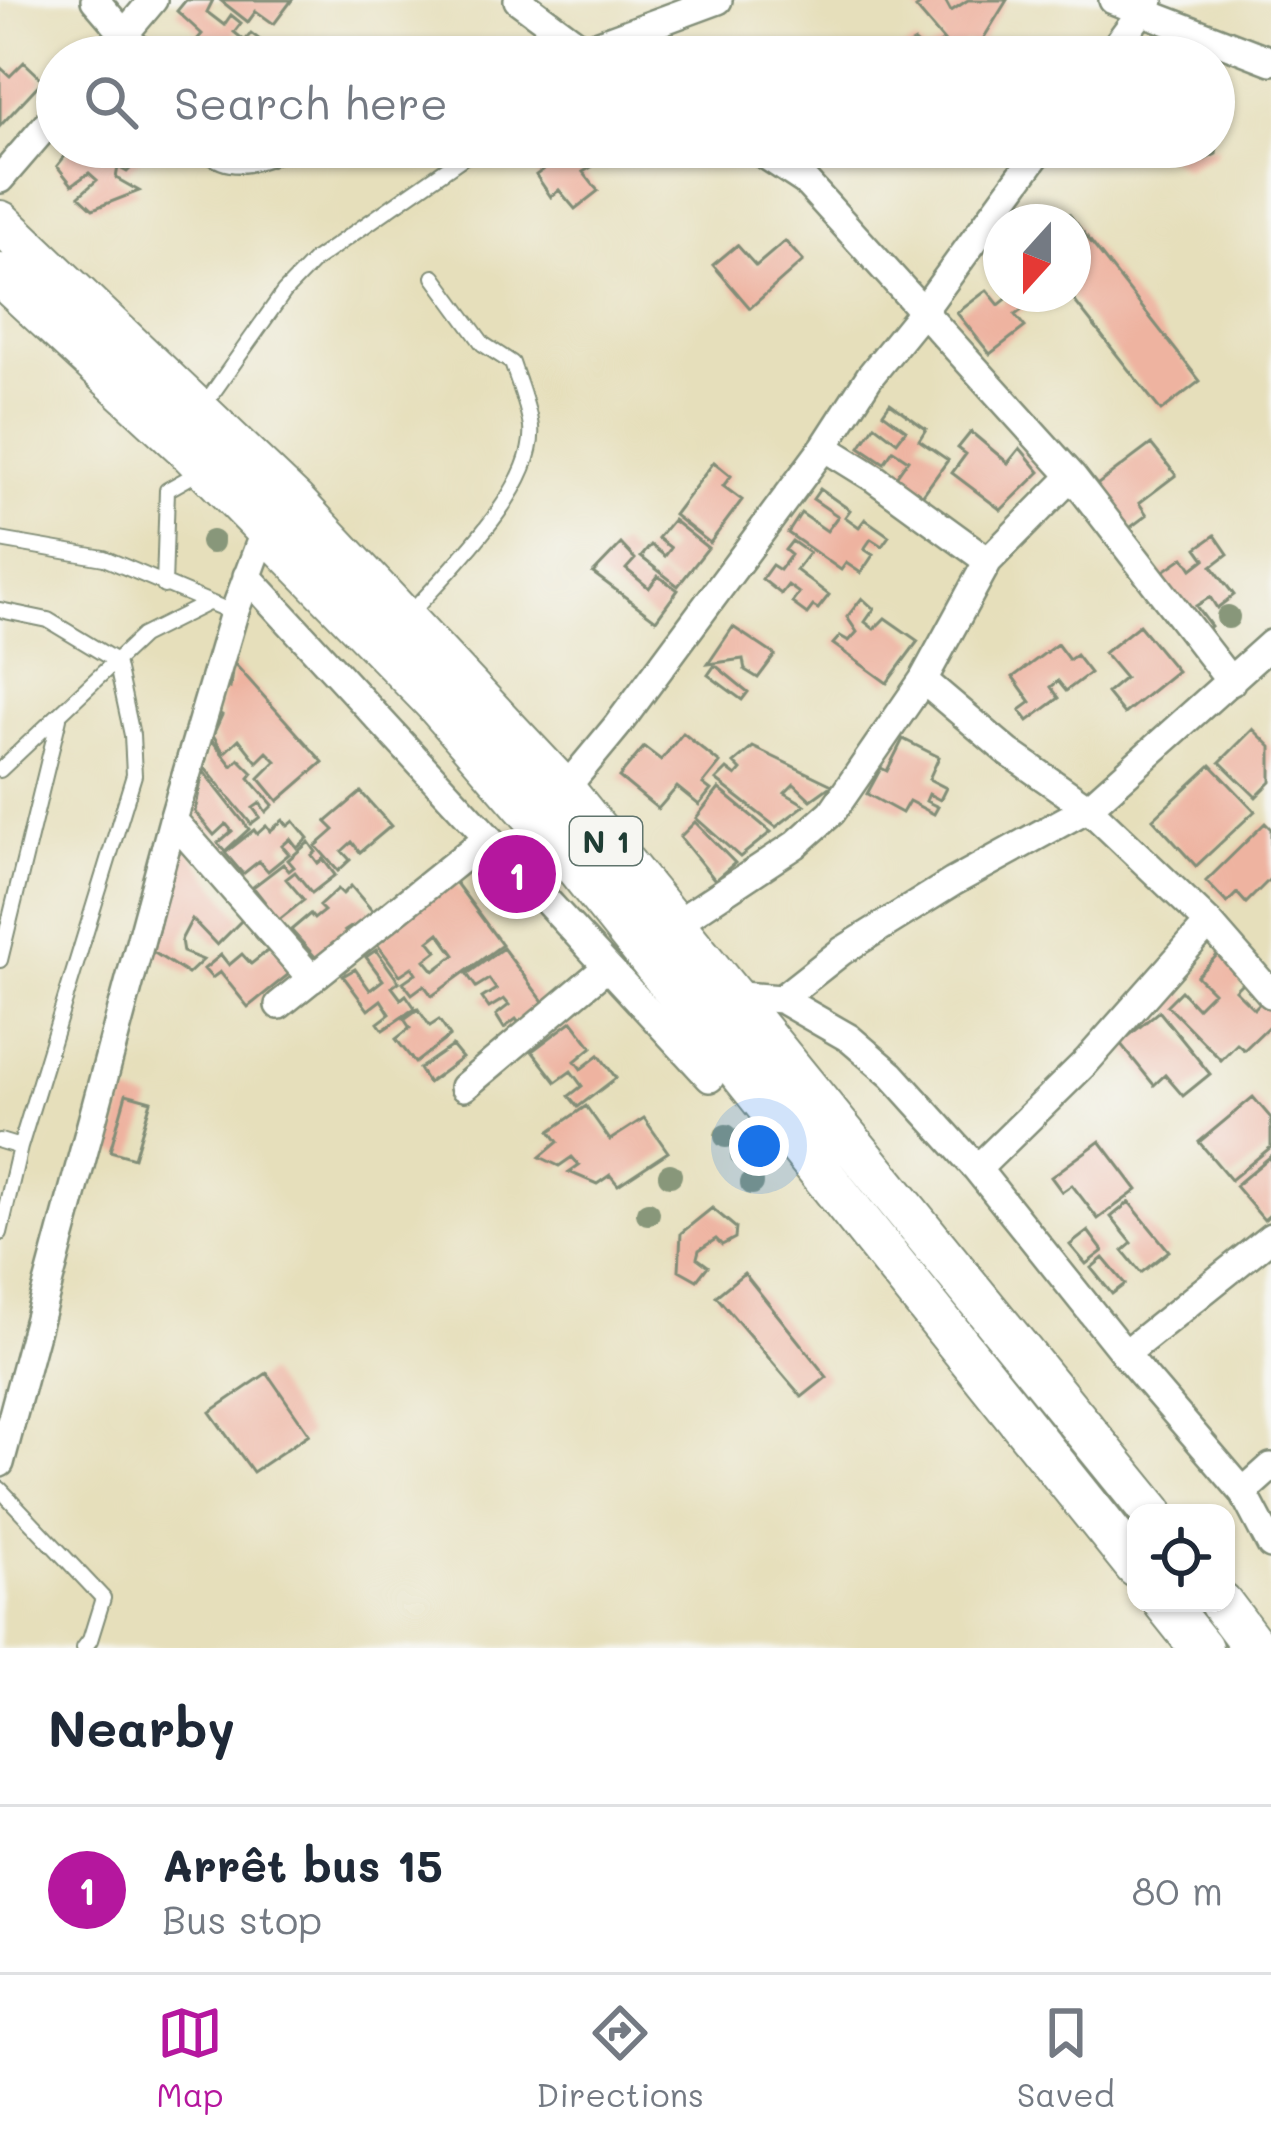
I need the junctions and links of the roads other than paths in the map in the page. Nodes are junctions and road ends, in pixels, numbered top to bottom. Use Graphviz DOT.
graph roads {
  1 [pos="94,0"];
  2 [pos="154,0"];
  3 [pos="518,0"];
  4 [pos="718,0"];
  5 [pos="1113,0"];
  6 [pos="1146,5"];
  7 [pos="126,33"];
  8 [pos="123,36"];
  9 [pos="128,36"];
  10 [pos="559,36"];
  11 [pos="628,36"];
  12 [pos="1123,36"];
  13 [pos="1215,36"];
  14 [pos="1235,45"];
  15 [pos="1271,61"];
  16 [pos="36,137"];
  17 [pos="448,168"];
  18 [pos="785,168"];
  19 [pos="1027,168"];
  20 [pos="0,179"];
  21 [pos="0,222"];
  22 [pos="0,275"];
  23 [pos="434,277"];
  24 [pos="922,312"];
  25 [pos="199,412"];
  26 [pos="824,447"];
  27 [pos="207,467"];
  28 [pos="1072,476"];
  29 [pos="266,527"];
  30 [pos="0,539"];
  31 [pos="988,560"];
  32 [pos="248,576"];
  33 [pos="164,586"];
  34 [pos="221,608"];
  35 [pos="0,610"];
  36 [pos="405,619"];
  37 [pos="1271,644"];
  38 [pos="116,661"];
  39 [pos="923,680"];
  40 [pos="1232,682"];
  41 [pos="59,718"];
  42 [pos="0,770"];
  43 [pos="564,790"];
  44 [pos="1088,808"];
  45 [pos="173,820"];
  46 [pos="487,838"];
  47 [pos="1210,923"];
  48 [pos="674,925"];
  49 [pos="0,960"];
  50 [pos="607,968"];
  51 [pos="312,979"];
  52 [pos="728,994"];
  53 [pos="1271,994"];
  54 [pos="781,999"];
  55 [pos="279,1005"];
  56 [pos="710,1078"];
  57 [pos="464,1087"];
  58 [pos="0,1141"];
  59 [pos="20,1147"];
  60 [pos="977,1169"];
  61 [pos="0,1233"];
  62 [pos="1271,1237"];
  63 [pos="1258,1264"];
  64 [pos="1125,1354"];
  65 [pos="0,1463"];
  66 [pos="1271,1467"];
  67 [pos="0,1489"];
  68 [pos="1243,1492"];
  69 [pos="1145,1504"];
  70 [pos="1271,1545"];
  71 [pos="1127,1555"];
  72 [pos="1173,1612"];
  73 [pos="1228,1612"];
  74 [pos="84,1648"];
  75 [pos="1202,1648"];
  76 [pos="1255,1648"];
  1 -- 7 [label="street"];
  2 -- 7 [label="street"];
  3 -- 10 [label="street"];
  4 -- 11 [label="street"];
  5 -- 6 [label="street"];
  6 -- 12 [label="street"];
  6 -- 13 [label="street"];
  7 -- 8 [label="street"];
  7 -- 9 [label="street"];
  14 -- 15 [label="street"];
  16 -- 20 [label="street"];
  17 -- 25 [label="lane"];
  18 -- 24 [label="street"];
  19 -- 24 [label="street"];
  21 -- 25 [label="highway, N 1"];
  22 -- 27 [label="highway, N 1"];
  23 -- 36 [label="lane"];
  24 -- 26 [label="street"];
  24 -- 28 [label="street"];
  25 -- 36 [label="highway, N 1"];
  26 -- 31 [label="street"];
  26 -- 43 [label="street"];
  27 -- 29 [label="highway, N 1"];
  27 -- 33 [label="lane"];
  28 -- 31 [label="street"];
  28 -- 40 [label="street"];
  29 -- 32 [label="street"];
  29 -- 71 [label="highway, N 1"];
  30 -- 33 [label="lane"];
  31 -- 39 [label="street"];
  32 -- 34 [label="street"];
  32 -- 46 [label="street"];
  33 -- 34 [label="lane"];
  34 -- 38 [label="lane"];
  34 -- 45 [label="street"];
  35 -- 38 [label="lane"];
  36 -- 43 [label="highway, N 1"];
  37 -- 40 [label="street"];
  38 -- 41 [label="lane"];
  38 -- 59 [label="lane"];
  39 -- 44 [label="street"];
  39 -- 48 [label="street"];
  40 -- 44 [label="street"];
  41 -- 42 [label="lane"];
  41 -- 49 [label="lane"];
  43 -- 48 [label="highway, N 1"];
  44 -- 47 [label="street"];
  44 -- 54 [label="street"];
  45 -- 51 [label="street"];
  45 -- 65 [label="street"];
  46 -- 50 [label="street"];
  46 -- 51 [label="street"];
  47 -- 53 [label="street"];
  47 -- 60 [label="street"];
  48 -- 52 [label="highway, N 1"];
  50 -- 56 [label="street"];
  50 -- 57 [label="street"];
  51 -- 55 [label="street"];
  52 -- 54 [label="street"];
  52 -- 69 [label="highway, N 1"];
  54 -- 60 [label="street"];
  58 -- 59 [label="lane"];
  59 -- 61 [label="lane"];
  60 -- 64 [label="street"];
  62 -- 63 [label="street"];
  63 -- 64 [label="street"];
  64 -- 68 [label="street"];
  66 -- 68 [label="street"];
  67 -- 74 [label="lane"];
  68 -- 70 [label="street"];
  72 -- 75 [label="highway"];
  73 -- 76 [label="highway"];
}
